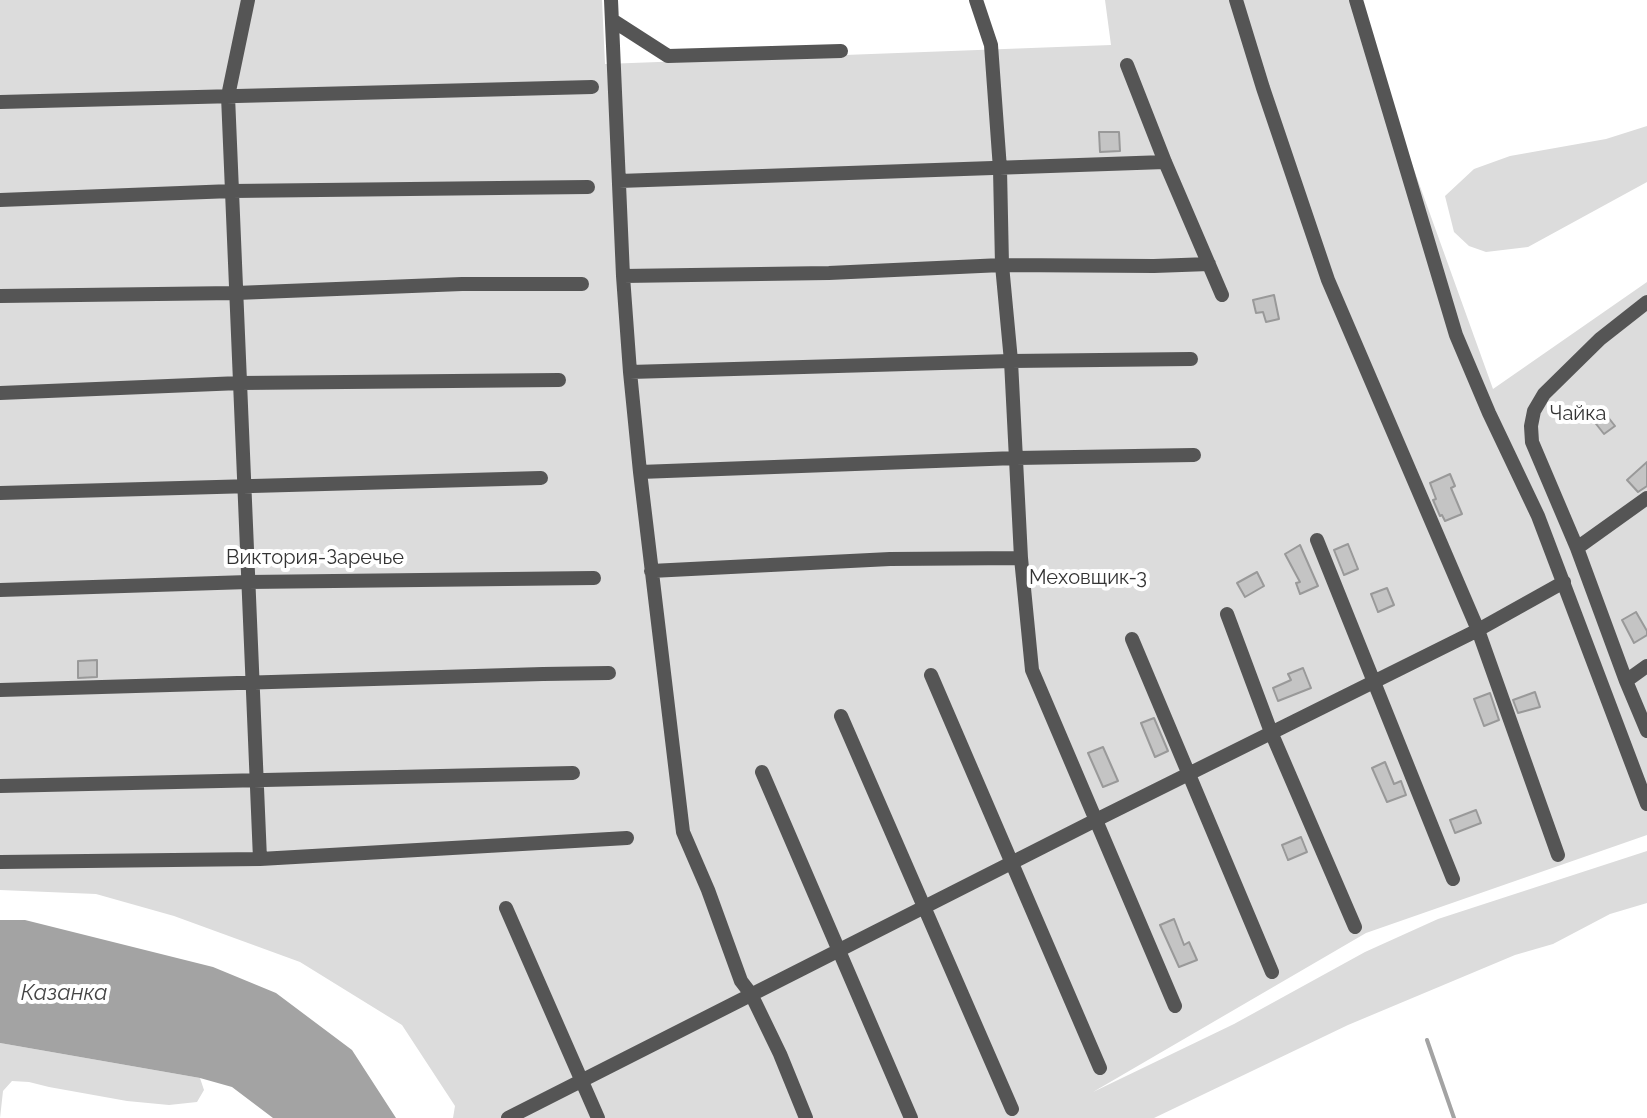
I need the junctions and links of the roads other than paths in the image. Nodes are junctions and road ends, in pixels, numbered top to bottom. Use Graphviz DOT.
graph roads {
  1 [pos="248,0"];
  2 [pos="611,0"];
  3 [pos="976,0"];
  4 [pos="1236,0"];
  5 [pos="1356,0"];
  6 [pos="612,20"];
  7 [pos="841,51"];
  8 [pos="1127,65"];
  9 [pos="592,87"];
  10 [pos="228,96"];
  11 [pos="0,102"];
  12 [pos="1165,162"];
  13 [pos="1000,169"];
  14 [pos="619,181"];
  15 [pos="588,187"];
  16 [pos="232,191"];
  17 [pos="0,200"];
  18 [pos="1209,264"];
  19 [pos="1002,265"];
  20 [pos="623,276"];
  21 [pos="582,284"];
  22 [pos="236,293"];
  23 [pos="1222,295"];
  24 [pos="0,296"];
  25 [pos="1647,302"];
  26 [pos="1191,359"];
  27 [pos="1011,361"];
  28 [pos="630,372"];
  29 [pos="559,380"];
  30 [pos="240,383"];
  31 [pos="0,393"];
  32 [pos="1194,455"];
  33 [pos="1016,458"];
  34 [pos="640,472"];
  35 [pos="541,478"];
  36 [pos="244,488"];
  37 [pos="0,493"];
  38 [pos="1647,498"];
  39 [pos="1317,540"];
  40 [pos="1577,548"];
  41 [pos="1021,558"];
  42 [pos="651,571"];
  43 [pos="594,578"];
  44 [pos="248,582"];
  45 [pos="1564,582"];
  46 [pos="0,590"];
  47 [pos="1227,614"];
  48 [pos="1478,630"];
  49 [pos="1132,639"];
  50 [pos="1647,666"];
  51 [pos="609,673"];
  52 [pos="931,675"];
  53 [pos="1626,681"];
  54 [pos="1373,682"];
  55 [pos="252,683"];
  56 [pos="0,690"];
  57 [pos="841,716"];
  58 [pos="1647,731"];
  59 [pos="1271,732"];
  60 [pos="762,772"];
  61 [pos="573,773"];
  62 [pos="1189,773"];
  63 [pos="256,780"];
  64 [pos="0,786"];
  65 [pos="1647,804"];
  66 [pos="1096,820"];
  67 [pos="627,838"];
  68 [pos="1558,855"];
  69 [pos="260,859"];
  70 [pos="0,862"];
  71 [pos="1012,862"];
  72 [pos="1453,879"];
  73 [pos="925,906"];
  74 [pos="506,908"];
  75 [pos="1355,927"];
  76 [pos="840,949"];
  77 [pos="1272,972"];
  78 [pos="751,994"];
  79 [pos="1175,1006"];
  80 [pos="1100,1068"];
  81 [pos="583,1080"];
  82 [pos="1012,1109"];
  83 [pos="508,1118"];
  84 [pos="598,1118"];
  85 [pos="806,1118"];
  86 [pos="911,1118"];
  1 -- 10 [label="lane"];
  2 -- 6 [label="lane"];
  3 -- 13 [label="lane"];
  4 -- 48 [label="lane"];
  5 -- 45 [label="lane"];
  6 -- 7 [label="lane"];
  6 -- 14 [label="lane"];
  8 -- 12 [label="lane"];
  9 -- 10 [label="lane"];
  10 -- 11 [label="lane"];
  10 -- 16 [label="lane"];
  12 -- 13 [label="lane"];
  12 -- 18 [label="lane"];
  13 -- 14 [label="lane"];
  13 -- 19 [label="lane"];
  14 -- 20 [label="lane"];
  15 -- 16 [label="lane"];
  16 -- 17 [label="lane"];
  16 -- 22 [label="lane"];
  18 -- 19 [label="lane"];
  18 -- 23 [label="lane"];
  19 -- 20 [label="lane"];
  19 -- 27 [label="lane"];
  20 -- 28 [label="lane"];
  21 -- 22 [label="lane"];
  22 -- 24 [label="lane"];
  22 -- 30 [label="lane"];
  25 -- 40 [label="lane"];
  26 -- 27 [label="lane"];
  27 -- 28 [label="lane"];
  27 -- 33 [label="lane"];
  28 -- 34 [label="lane"];
  29 -- 30 [label="lane"];
  30 -- 31 [label="lane"];
  30 -- 36 [label="lane"];
  32 -- 33 [label="lane"];
  33 -- 34 [label="lane"];
  33 -- 41 [label="lane"];
  34 -- 42 [label="lane"];
  35 -- 36 [label="lane"];
  36 -- 37 [label="lane"];
  36 -- 44 [label="lane"];
  38 -- 40 [label="lane"];
  39 -- 54 [label="lane"];
  40 -- 53 [label="lane"];
  41 -- 42 [label="lane"];
  41 -- 66 [label="lane"];
  42 -- 78 [label="lane"];
  43 -- 44 [label="lane"];
  44 -- 46 [label="lane"];
  44 -- 55 [label="lane"];
  45 -- 48 [label="lane"];
  45 -- 65 [label="lane"];
  47 -- 59 [label="lane"];
  48 -- 54 [label="lane"];
  48 -- 68 [label="lane"];
  49 -- 62 [label="lane"];
  50 -- 53 [label="lane"];
  51 -- 55 [label="lane"];
  52 -- 71 [label="lane"];
  53 -- 58 [label="lane"];
  54 -- 59 [label="lane"];
  54 -- 72 [label="lane"];
  55 -- 56 [label="lane"];
  55 -- 63 [label="lane"];
  57 -- 73 [label="lane"];
  59 -- 62 [label="lane"];
  59 -- 75 [label="lane"];
  60 -- 76 [label="lane"];
  61 -- 63 [label="lane"];
  62 -- 66 [label="lane"];
  62 -- 77 [label="lane"];
  63 -- 64 [label="lane"];
  63 -- 69 [label="lane"];
  66 -- 71 [label="lane"];
  66 -- 79 [label="lane"];
  67 -- 69 [label="lane"];
  69 -- 70 [label="lane"];
  71 -- 73 [label="lane"];
  71 -- 80 [label="lane"];
  73 -- 76 [label="lane"];
  73 -- 82 [label="lane"];
  74 -- 81 [label="lane"];
  76 -- 78 [label="lane"];
  76 -- 86 [label="lane"];
  78 -- 81 [label="lane"];
  78 -- 85 [label="lane"];
  81 -- 83 [label="lane"];
  81 -- 84 [label="lane"];
}
